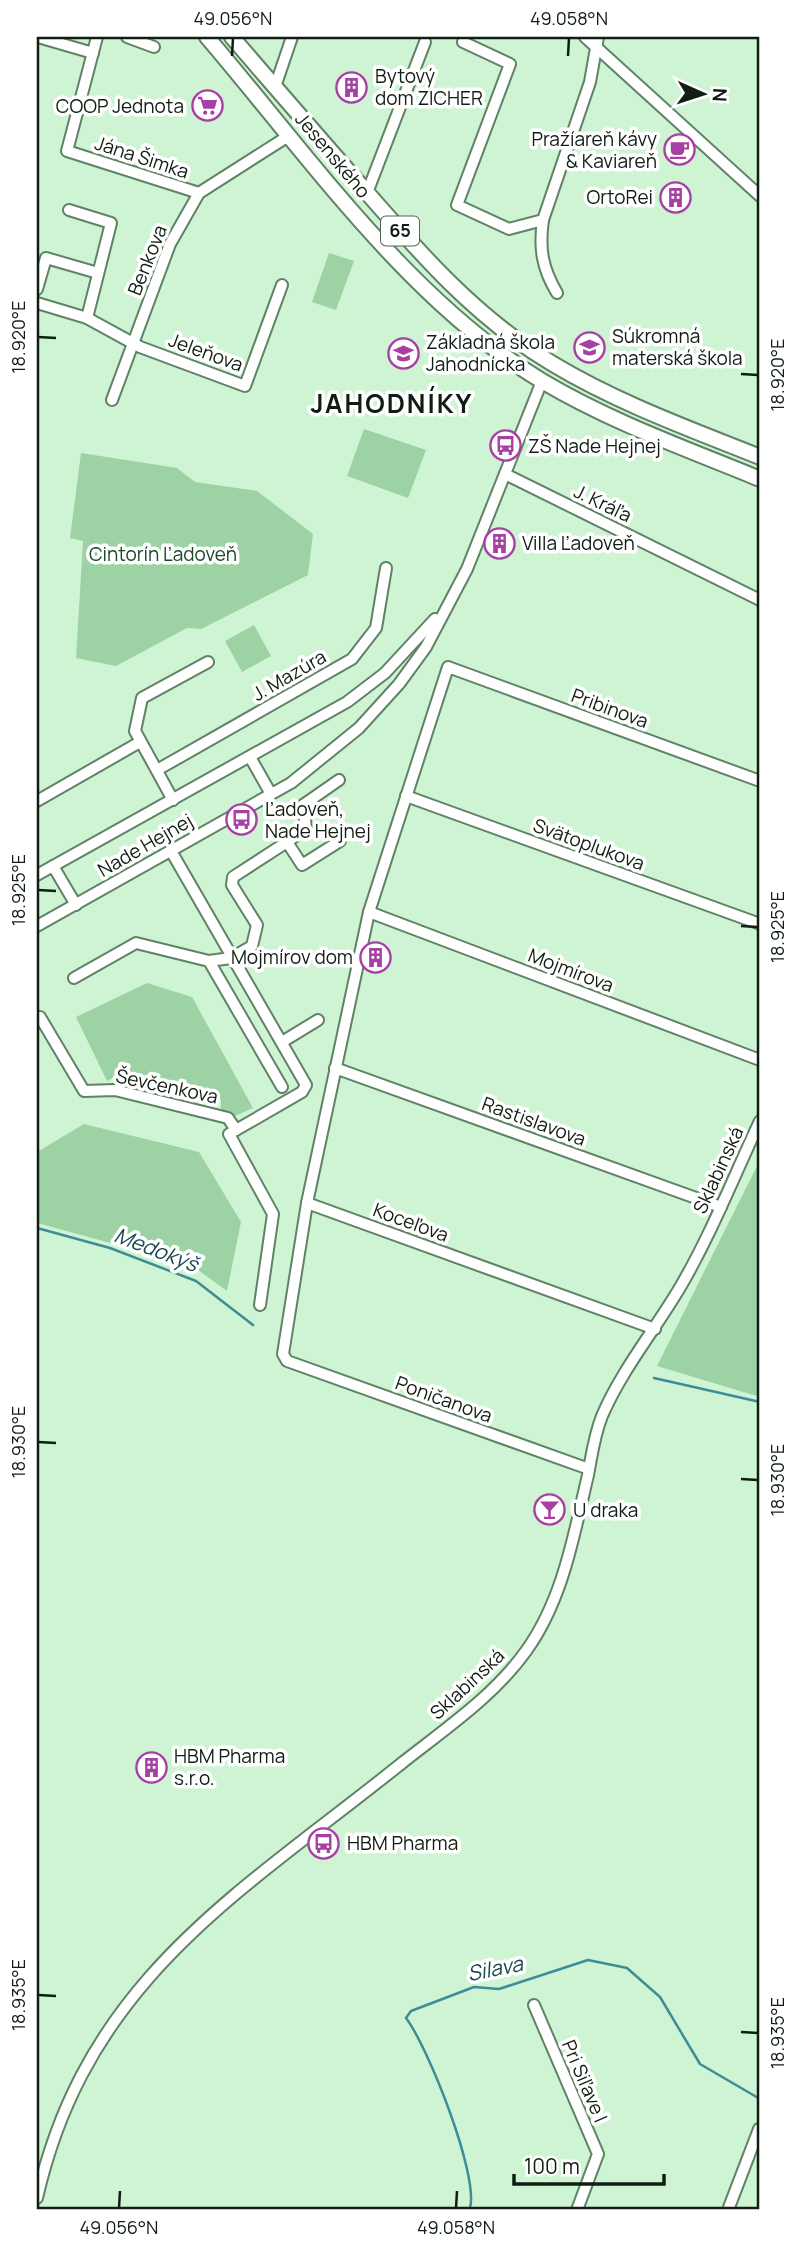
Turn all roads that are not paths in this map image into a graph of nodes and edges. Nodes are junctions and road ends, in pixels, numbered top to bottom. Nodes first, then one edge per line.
1 (38, 37) edge
2 (97, 37) edge
3 (127, 37) edge
4 (207, 37) edge
5 (232, 37) edge
6 (292, 37) edge
7 (585, 37) edge
8 (596, 41) edge
9 (425, 42) dead end
10 (463, 42) dead end
11 (154, 47) dead end
12 (93, 52) junction
13 (275, 87) junction
14 (290, 135) junction
15 (199, 194) junction
16 (368, 194) junction
17 (760, 196) edge
18 (69, 210) dead end
19 (542, 220) junction
20 (98, 273) junction
21 (282, 285) dead end
22 (37, 289) edge
23 (557, 293) dead end
24 (37, 303) edge
25 (87, 318) junction
26 (134, 343) junction
27 (541, 356) junction
28 (567, 372) junction
29 (542, 381) junction
30 (113, 400) dead end
31 (760, 457) edge
32 (505, 474) junction
33 (760, 479) edge
34 (386, 568) dead end
35 (760, 600) edge
36 (444, 610) junction
37 (208, 662) dead end
38 (141, 742) junction
39 (250, 757) junction
40 (157, 770) junction
41 (339, 780) dead end
42 (760, 781) edge
43 (271, 794) junction
44 (406, 796) junction
45 (173, 800) junction
46 (37, 802) edge
47 (340, 841) dead end
48 (287, 842) junction
49 (171, 851) junction
50 (53, 866) junction
51 (37, 875) edge
52 (76, 905) junction
53 (369, 912) junction
54 (760, 924) edge
55 (37, 926) edge
56 (231, 958) junction
57 (209, 961) junction
58 (74, 978) dead end
59 (37, 1018) edge
60 (318, 1020) dead end
61 (282, 1042) junction
62 (760, 1060) edge
63 (335, 1068) junction
64 (282, 1087) dead end
65 (760, 1121) edge
66 (233, 1132) junction
67 (307, 1202) junction
68 (721, 1207) junction
69 (260, 1305) dead end
70 (654, 1329) junction
71 (589, 1469) junction
72 (534, 2005) dead end
73 (759, 2129) edge
74 (38, 2185) edge
75 (37, 2199) edge
76 (577, 2210) edge
77 (728, 2210) edge

1 - 12 street
2 - 12 street, Jána Šimka
3 - 11 street
4 - 14 main road, Jesenského / 65
5 - 13 main road, Jesenského / 65
6 - 13 street
7 - 8 street
8 - 17 street
8 - 19 street
9 - 16 street
10 - 19 street
12 - 15 street, Jána Šimka
13 - 16 main road, Jesenského / 65
14 - 15 street, Jána Šimka
14 - 29 main road, Jesenského / 65
15 - 26 street, Benkova
16 - 27 main road, Jesenského / 65
18 - 20 street, Benkova
19 - 23 street
20 - 22 street
20 - 25 street, Benkova
21 - 26 street, Jeleňova
24 - 25 street
25 - 26 street
26 - 30 street, Benkova
27 - 28 main road, Jesenského / 65
27 - 29 main road
28 - 29 main road
28 - 31 main road, Jesenského / 65
29 - 32 street, Nade Hejnej
29 - 33 main road, Jesenského / 65
32 - 35 street, J. Kráľa
32 - 36 street, Nade Hejnej
34 - 40 street, J. Mazúra
36 - 39 street, Nade Hejnej
36 - 43 street, Nade Hejnej
37 - 38 street
38 - 40 street
38 - 46 street
39 - 43 street
39 - 45 street, Nade Hejnej
40 - 45 street
41 - 48 street
42 - 44 street, Pribinova
43 - 49 street, Nade Hejnej
44 - 53 street
44 - 54 street, Svätoplukova
45 - 50 street, Nade Hejnej
47 - 48 street
48 - 56 street
49 - 52 street, Nade Hejnej
49 - 56 street
50 - 51 street, Nade Hejnej
50 - 52 street
52 - 55 street, Nade Hejnej
53 - 62 street, Mojmírova
53 - 63 street
56 - 57 street
56 - 61 street
57 - 58 street
57 - 64 street
59 - 66 street, Ševčenkova
60 - 61 street
61 - 66 street
63 - 67 street
63 - 68 street, Rastislavova
65 - 68 street, Sklabinská
66 - 69 street, Ševčenkova
67 - 70 street, Koceľova
67 - 71 street, Poničanova
68 - 70 street, Sklabinská
70 - 71 street, Sklabinská
71 - 74 street, Sklabinská
72 - 76 street, Pri Siľave I
73 - 77 street
74 - 75 street, Sklabinská

